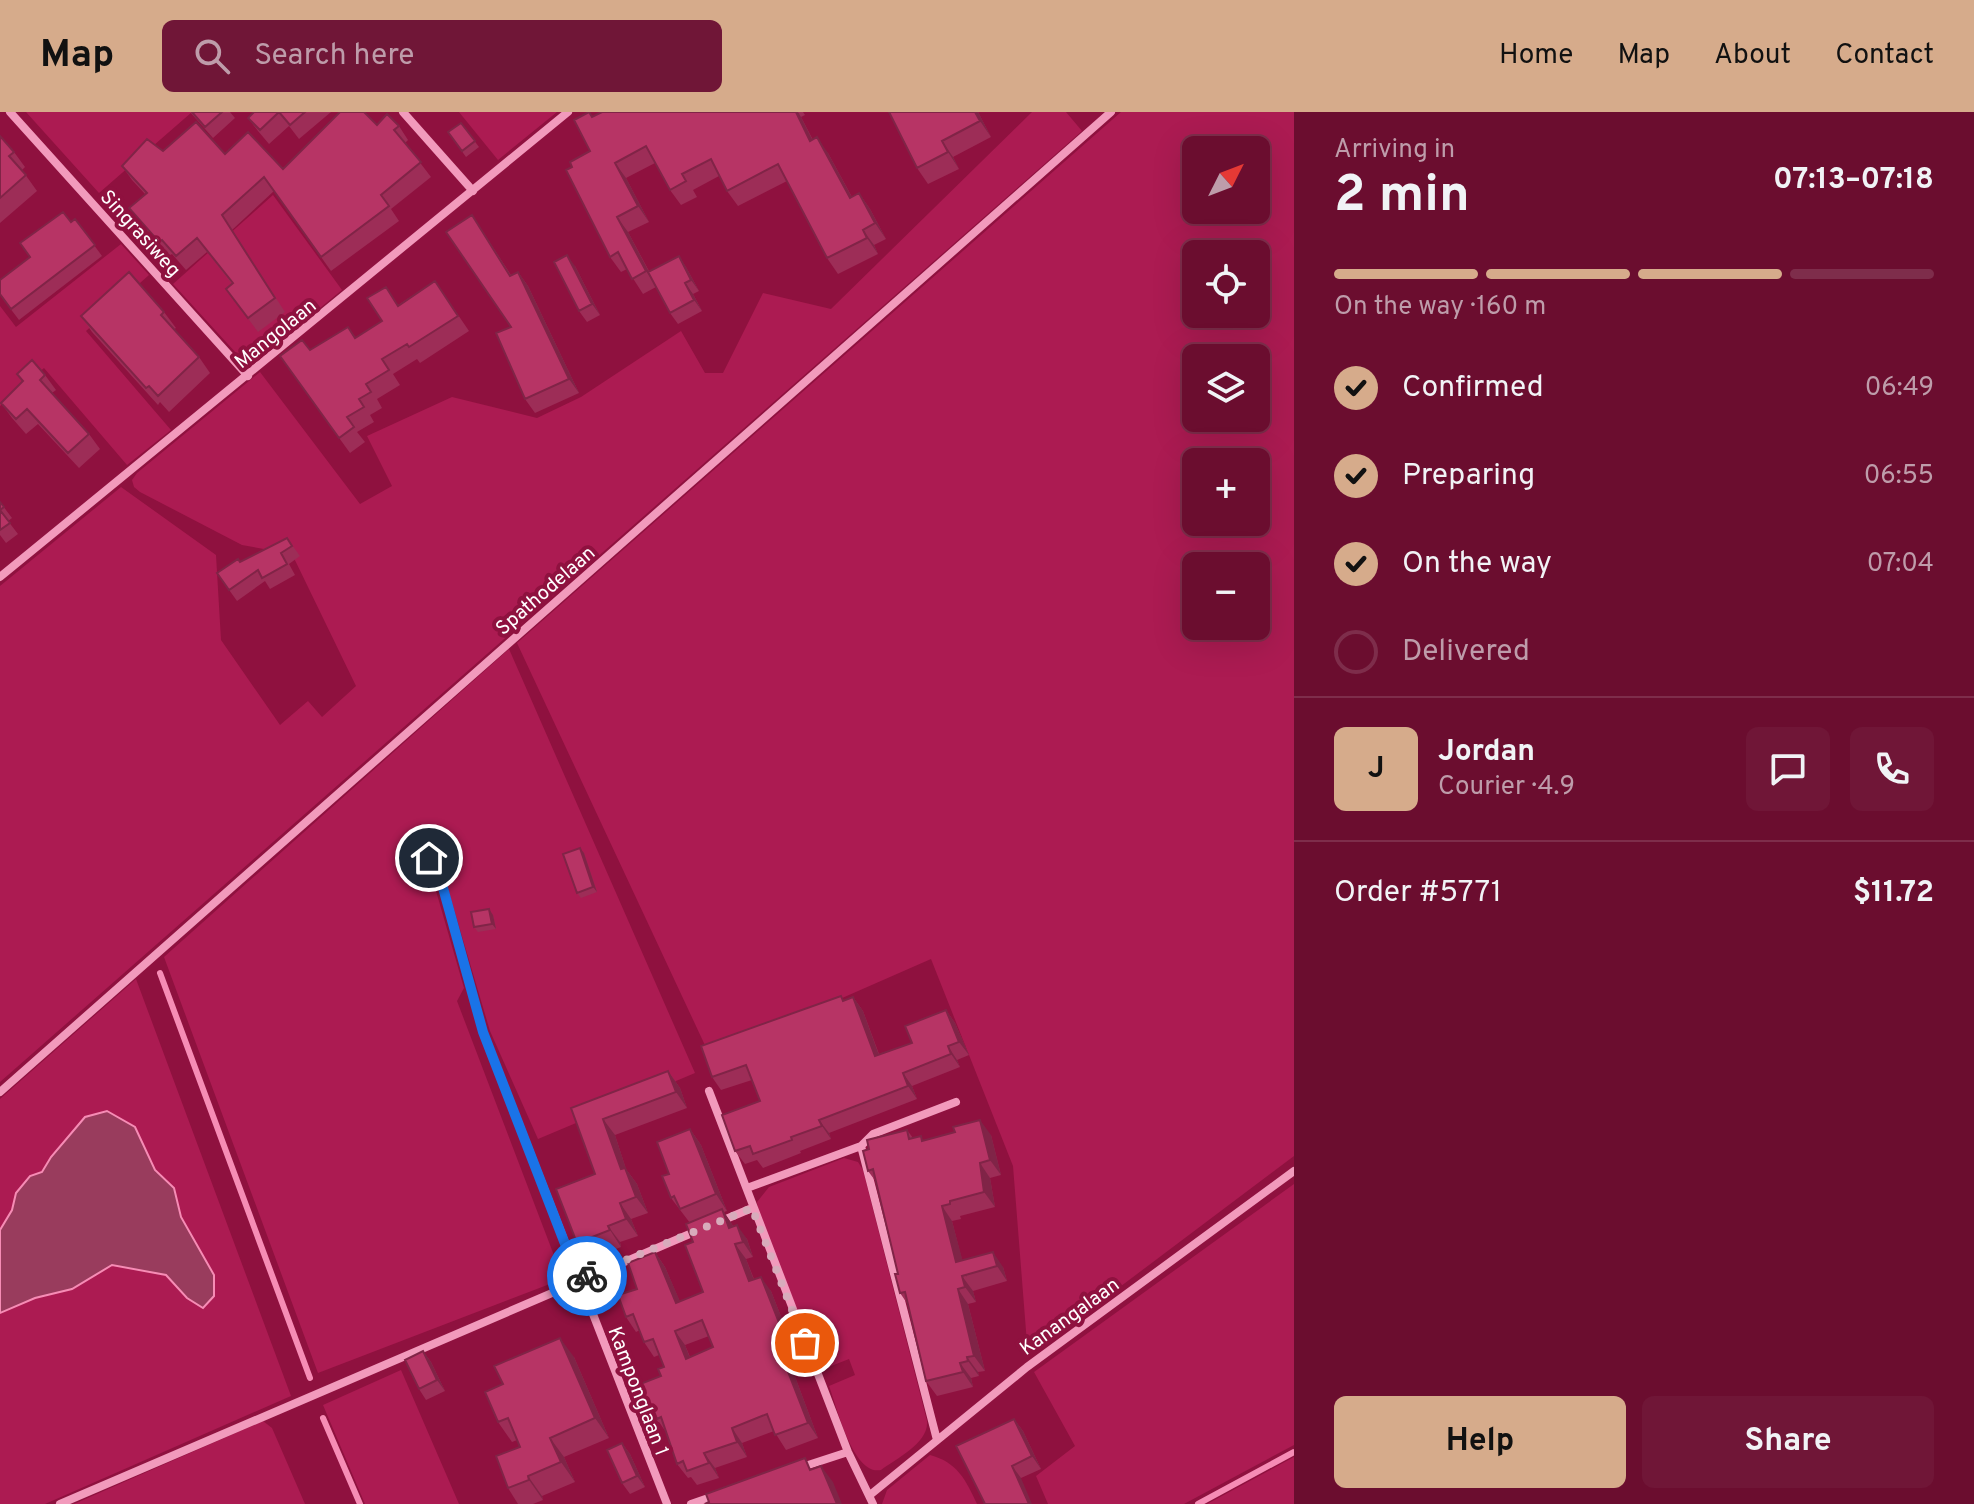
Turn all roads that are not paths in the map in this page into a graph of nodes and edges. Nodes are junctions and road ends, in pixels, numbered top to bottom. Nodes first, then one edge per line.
1 (10, 112) edge
2 (403, 112) edge
3 (568, 112) edge
4 (1111, 112) edge
5 (473, 191) junction
6 (248, 376) junction
7 (0, 577) edge
8 (419, 839) dead end
9 (709, 1091) dead end
10 (0, 1092) edge
11 (956, 1102) dead end
12 (861, 1146) junction
13 (1294, 1171) edge
14 (747, 1188) junction
15 (752, 1208) junction
16 (579, 1280) junction
17 (937, 1440) junction
18 (848, 1452) junction
19 (791, 1471) edge
20 (734, 1490) edge
21 (872, 1500) edge
22 (60, 1504) edge
23 (667, 1504) edge
24 (691, 1504) edge

1 - 6 street, Singrasiweg
2 - 5 street
3 - 5 street, Mangolaan
4 - 10 street, Spathodelaan
5 - 6 street, Mangolaan
6 - 7 street, Mangolaan
8 - 16 street, Kamponglaan 1
9 - 14 street
11 - 12 street
12 - 14 street
12 - 17 street
13 - 17 street, Kanangalaan
14 - 15 street
15 - 16 street
15 - 18 street
16 - 22 street
16 - 23 street, Kamponglaan 1
17 - 21 street, Kanangalaan
18 - 19 street
18 - 21 street
20 - 24 street

